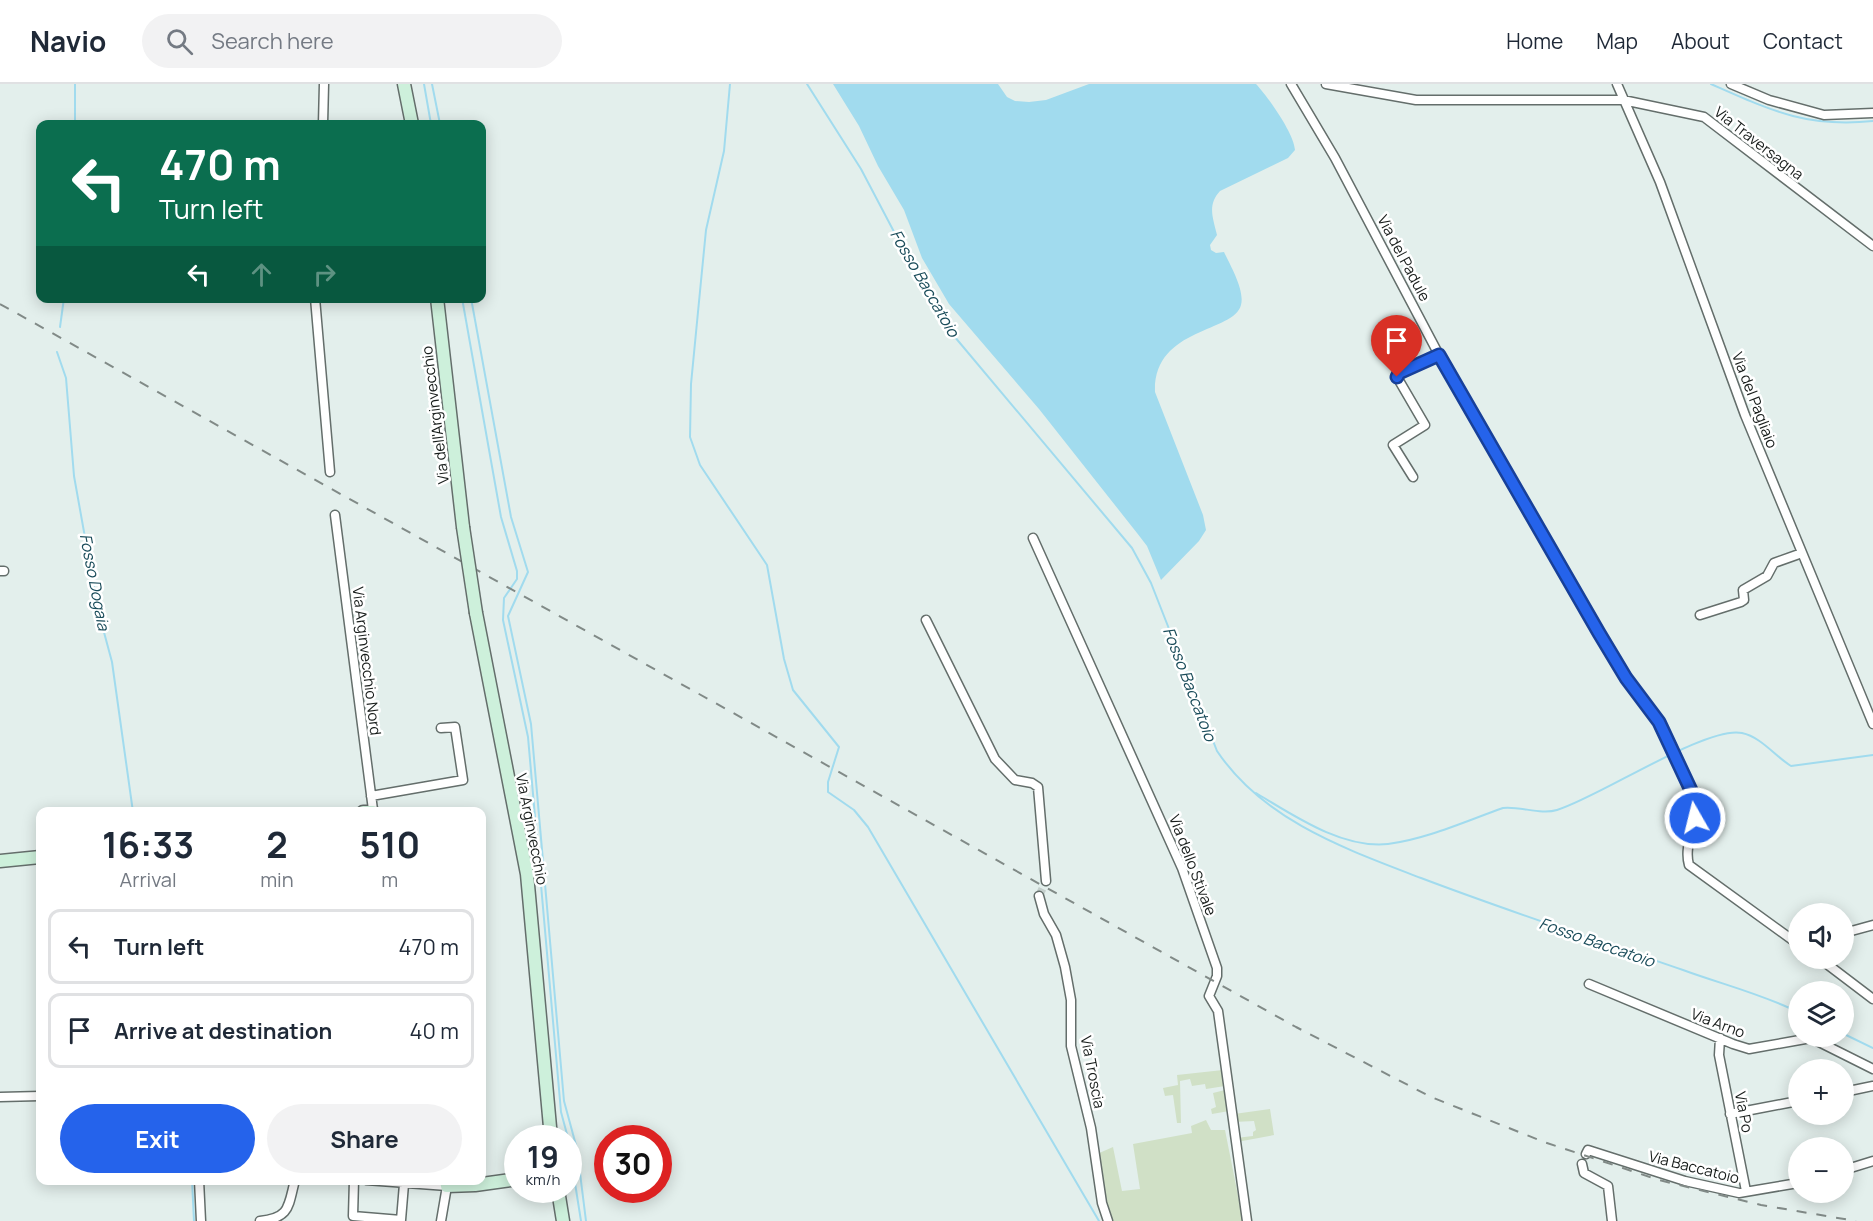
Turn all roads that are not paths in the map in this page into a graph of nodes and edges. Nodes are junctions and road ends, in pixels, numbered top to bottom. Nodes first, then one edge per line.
1 (324, 84) edge
2 (404, 84) edge
3 (1326, 84) edge
4 (1617, 84) edge
5 (1731, 84) edge
6 (1295, 85) edge
7 (1623, 100) junction
8 (1873, 112) edge
9 (323, 120) edge
10 (411, 120) edge
11 (1873, 246) edge
12 (315, 303) edge
13 (437, 303) edge
14 (1439, 355) junction
15 (330, 472) dead end
16 (1413, 477) dead end
17 (335, 515) dead end
18 (463, 527) joint
19 (1033, 538) dead end
20 (1802, 553) junction
21 (1700, 615) dead end
22 (926, 620) dead end
23 (1873, 724) edge
24 (441, 728) dead end
25 (370, 796) junction
26 (370, 807) edge
27 (36, 857) edge
28 (0, 861) edge
29 (1046, 881) tunnel mouth
30 (1039, 896) dead end
31 (1873, 925) edge
32 (1854, 930) edge
33 (1788, 937) edge
34 (1833, 969) edge
35 (1589, 984) dead end
36 (1873, 999) edge
37 (1720, 1038) junction
38 (1873, 1069) edge
39 (1873, 1086) edge
40 (1854, 1090) edge
41 (36, 1096) edge
42 (0, 1097) edge
43 (1788, 1103) edge
44 (1730, 1114) junction
45 (550, 1125) edge
46 (1587, 1152) dead end
47 (1873, 1161) edge
48 (1582, 1164) dead end
49 (1854, 1167) edge
50 (504, 1181) edge
51 (486, 1183) edge
52 (200, 1185) edge
53 (294, 1185) edge
54 (354, 1185) edge
55 (404, 1185) edge
56 (446, 1185) edge
57 (1788, 1185) edge
58 (1746, 1191) junction
59 (560, 1203) edge
60 (201, 1221) edge
61 (260, 1221) edge
62 (441, 1221) edge
63 (563, 1221) edge
64 (1108, 1221) edge
65 (1247, 1221) edge
66 (1612, 1221) edge

1 - 9 street
2 - 10 main road
3 - 7 street, Via Traversagna
4 - 7 street, Via del Pagliaio
5 - 8 street
6 - 14 street, Via del Padule
7 - 11 street, Via Traversagna
7 - 20 street, Via del Pagliaio
12 - 15 street
13 - 18 main road, Via dell'Arginvecchio
14 - 16 street
14 - 33 street, Via del Padule
17 - 25 street, Via Arginvecchio Nord
18 - 45 main road, Via Arginvecchio, bridge
19 - 65 street, Via dello Stivale
20 - 21 street
20 - 23 street, Via del Pagliaio
22 - 29 street
24 - 25 street
25 - 26 street, Via Arginvecchio Nord
27 - 28 main road
30 - 64 street, Via Troscia
31 - 32 street
34 - 36 street
35 - 37 street, Via Arno
37 - 38 street, Via Arno
37 - 44 street, Via Po
39 - 40 street
41 - 42 street
43 - 44 street
44 - 58 street, Via Po
46 - 58 street, Via Baccatoio
47 - 49 street
48 - 66 street
50 - 51 main road
52 - 60 street
53 - 61 street
54 - 55 street
56 - 62 street
57 - 58 street, Via Baccatoio
59 - 63 main road

